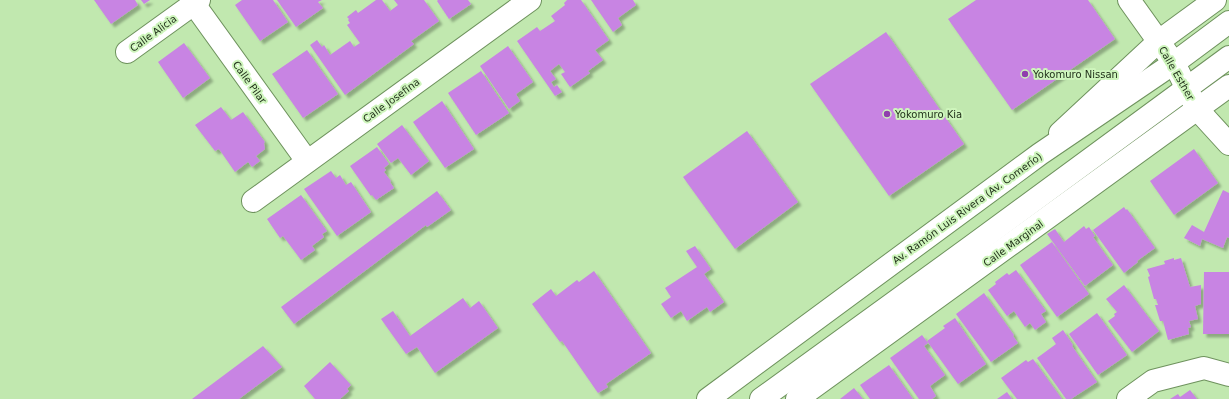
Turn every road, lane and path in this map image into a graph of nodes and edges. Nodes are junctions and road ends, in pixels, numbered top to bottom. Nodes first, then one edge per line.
1 (530, 0) edge
2 (1129, 0) edge
3 (1215, 0) edge
4 (196, 2) edge
5 (1229, 22) edge
6 (1159, 41) junction
7 (127, 52) dead end
8 (1229, 56) edge
9 (1174, 63) junction
10 (1229, 86) edge
11 (1187, 87) junction
12 (1197, 109) junction
13 (1229, 144) edge
14 (307, 161) junction
15 (1024, 166) junction
16 (253, 201) dead end
17 (1229, 375) edge
18 (708, 399) edge
19 (761, 399) edge
20 (797, 399) edge
21 (1128, 399) edge

1 - 14 street, Calle Josefina
2 - 6 street, Calle Esther
3 - 6 street
4 - 7 street, Calle Alicia
4 - 14 street, Calle Pilar
5 - 9 street, Av. Ramón Luis Rivera (Av. Comerío)
6 - 9 street, Calle Esther
6 - 15 street
8 - 11 street
9 - 11 street, Calle Esther
9 - 15 street, Av. Ramón Luis Rivera (Av. Comerío)
10 - 12 street, Calle Marginal
11 - 12 street, Calle Esther
11 - 19 street
12 - 13 street, Calle Esther
12 - 20 street, Calle Marginal
14 - 16 street, Calle Josefina
15 - 18 street, Av. Ramón Luis Rivera (Av. Comerío)
17 - 21 street

